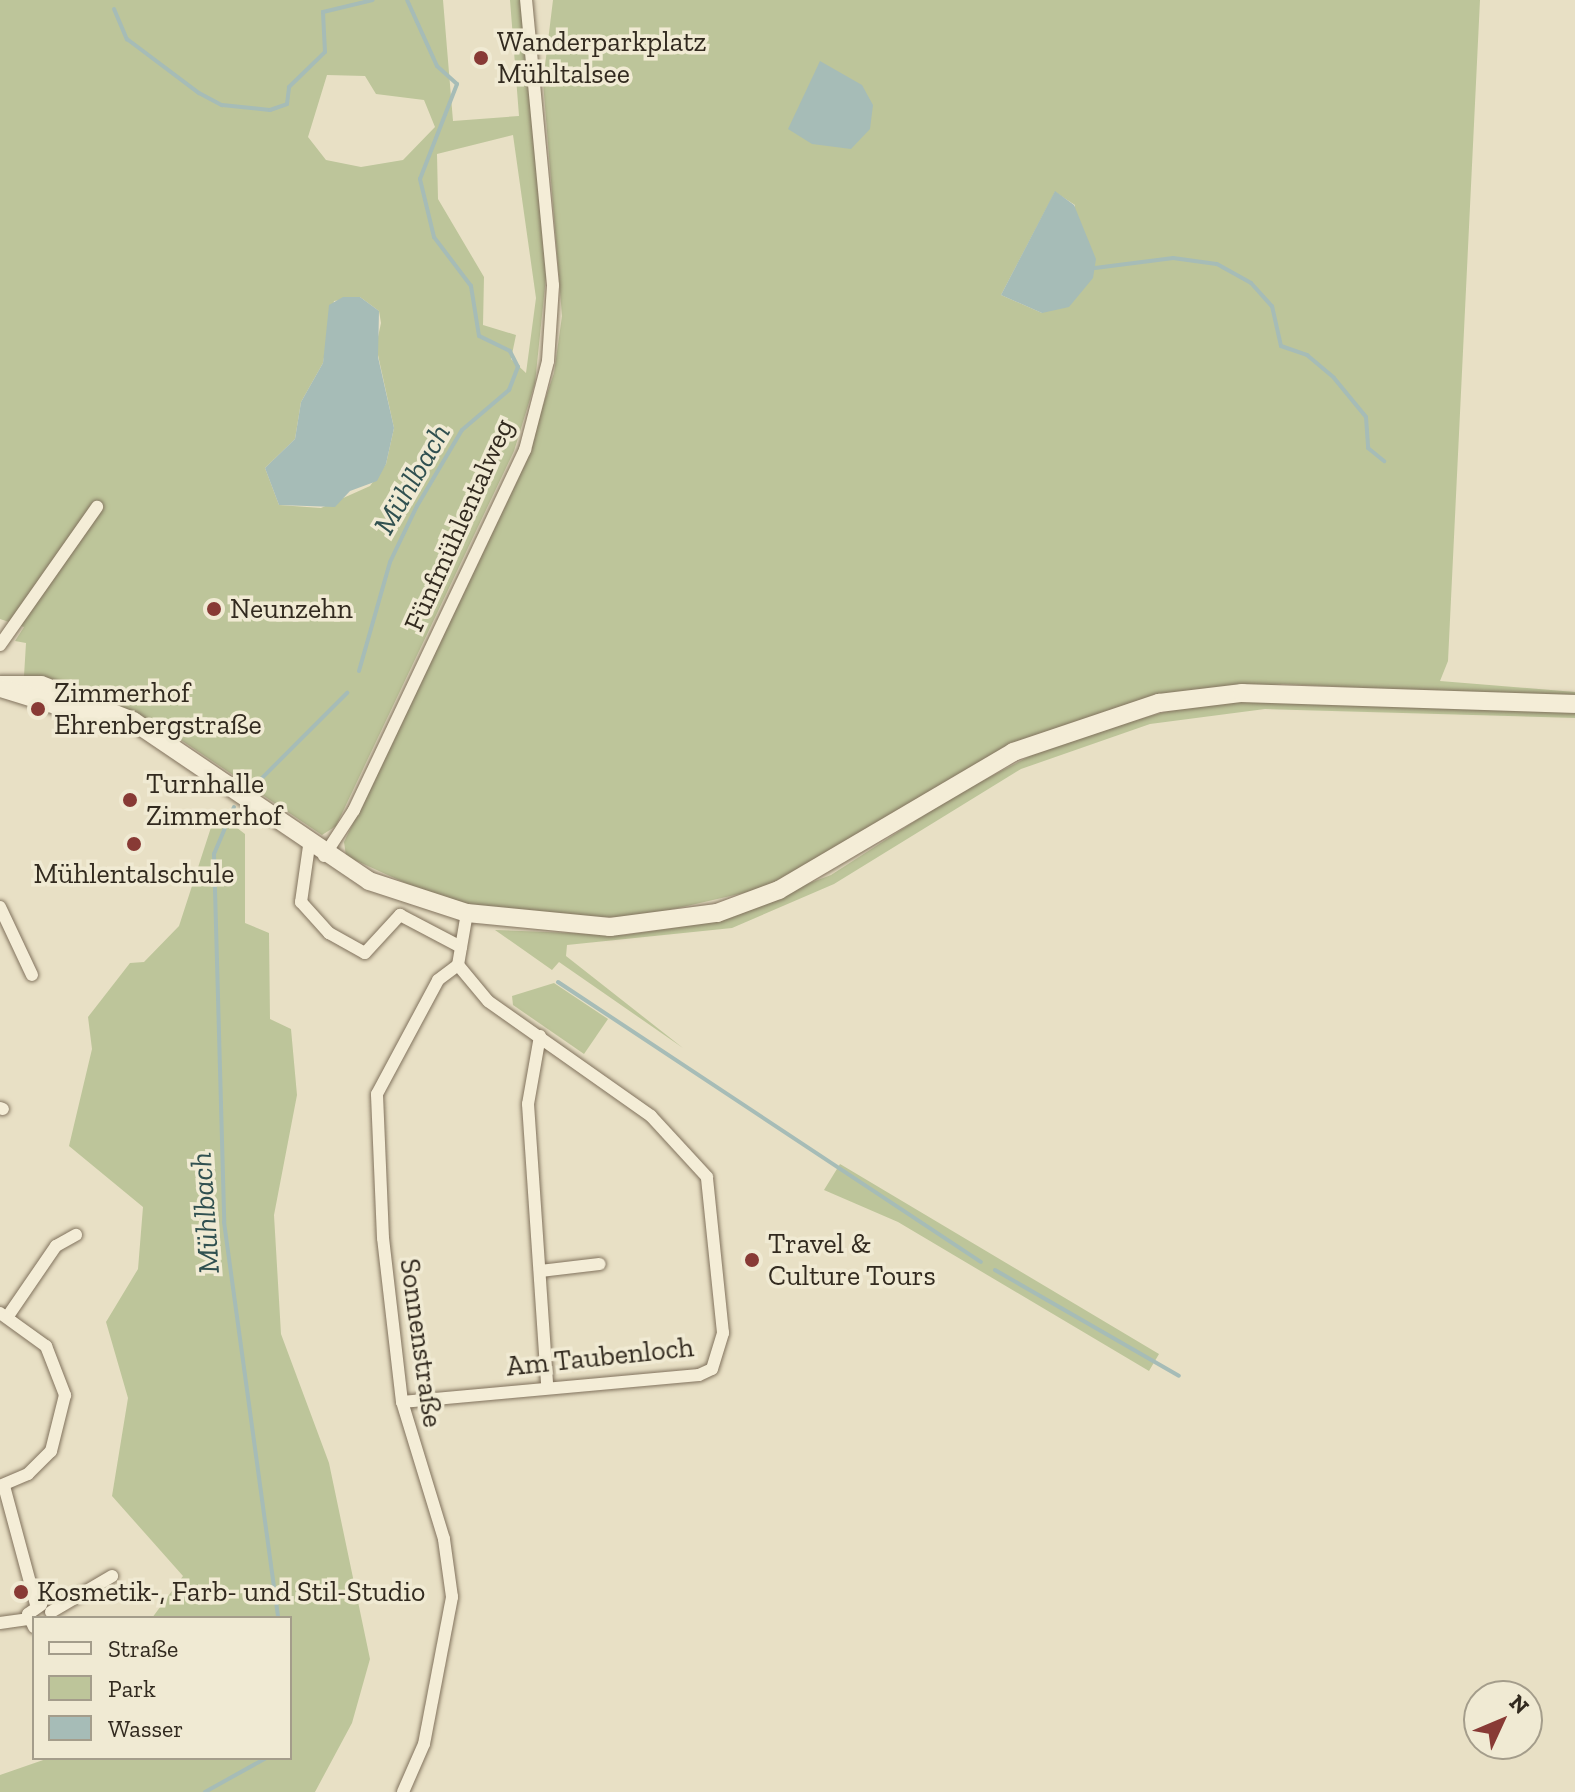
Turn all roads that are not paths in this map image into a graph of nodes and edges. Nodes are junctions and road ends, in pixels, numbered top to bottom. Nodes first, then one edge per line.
1 (526, 0) edge
2 (97, 507) dead end
3 (0, 645) edge
4 (0, 686) edge
5 (1575, 704) edge
6 (316, 851) junction
7 (0, 907) edge
8 (467, 913) junction
9 (461, 947) junction
10 (458, 965) junction
11 (32, 975) dead end
12 (540, 1036) junction
13 (76, 1235) dead end
14 (600, 1264) dead end
15 (540, 1271) junction
16 (4, 1315) edge
17 (547, 1386) junction
18 (402, 1402) junction
19 (2, 1486) edge
20 (112, 1576) dead end
21 (36, 1605) junction
22 (51, 1615) edge
23 (33, 1616) edge
24 (0, 1623) edge
25 (31, 1623) edge
26 (403, 1792) edge

1 - 6 street, Fünfmühlentalweg
2 - 3 street
4 - 6 street
5 - 8 street
6 - 8 street
6 - 9 street
7 - 11 street
8 - 9 street
9 - 10 street
10 - 12 street, Am Taubenloch
10 - 18 street, Sonnenstraße
12 - 15 street
12 - 17 street, Am Taubenloch
13 - 16 street
14 - 15 street
15 - 17 street
16 - 19 street
17 - 18 street, Am Taubenloch
18 - 26 street, Sonnenstraße
19 - 21 street
20 - 22 street
21 - 22 street
21 - 23 street
24 - 25 street

